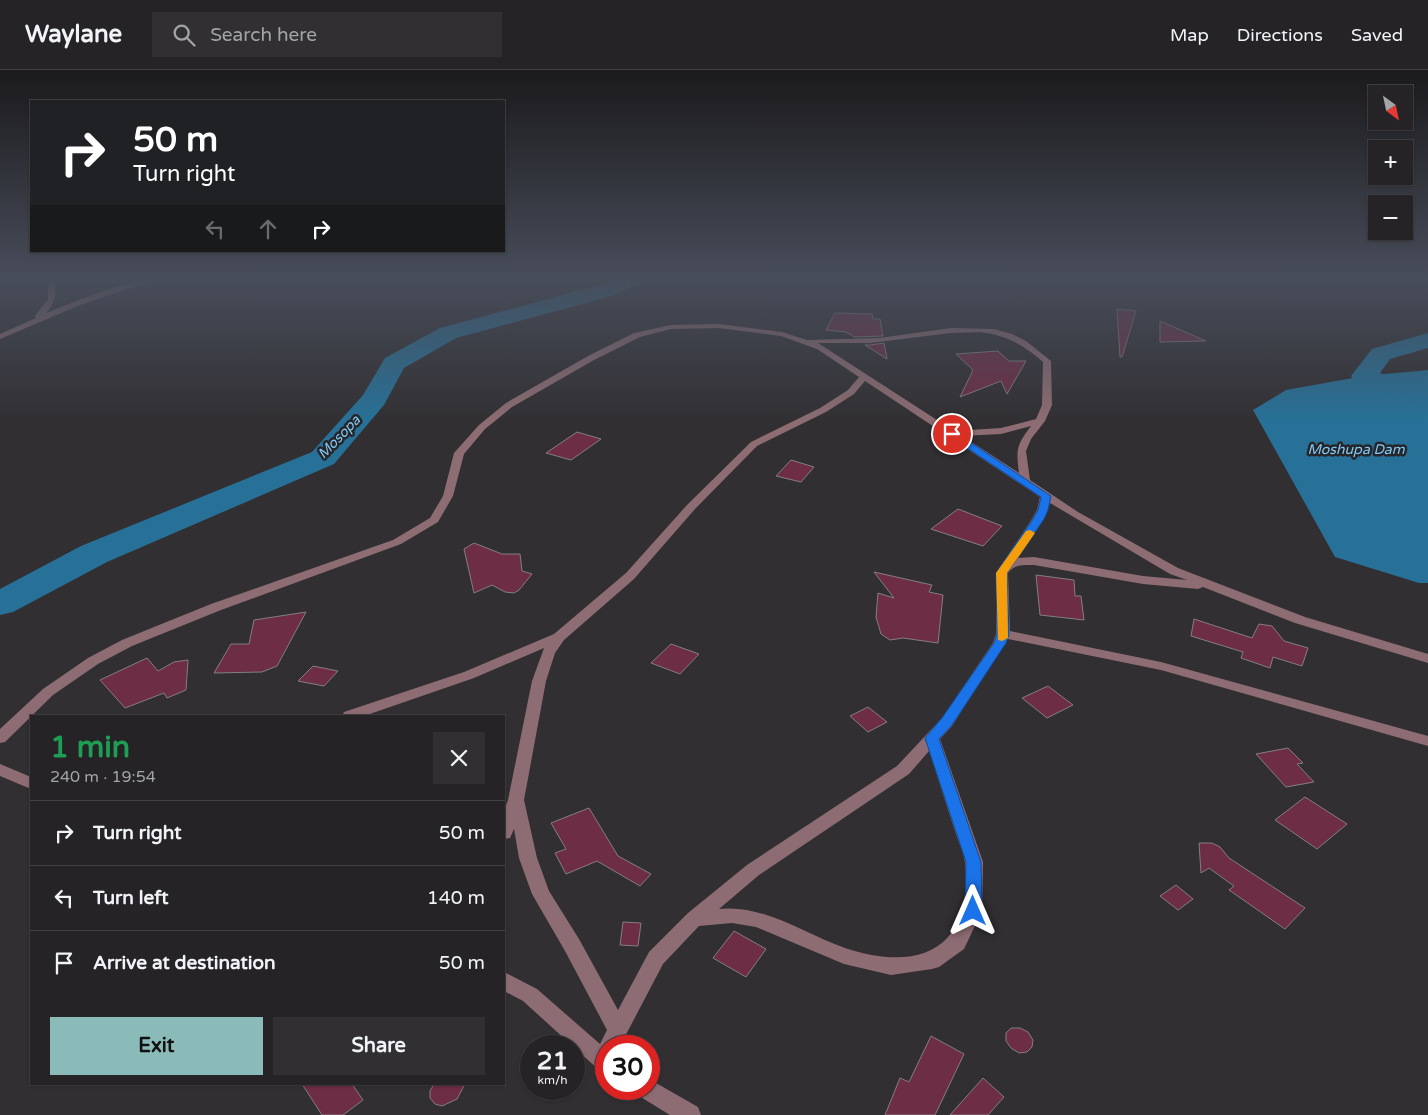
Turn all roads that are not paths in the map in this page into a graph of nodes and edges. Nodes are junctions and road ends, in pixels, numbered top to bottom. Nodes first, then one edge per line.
1 (20, 327) edge
2 (682, 327) edge
3 (727, 327) edge
4 (0, 337) edge
5 (805, 341) junction
6 (864, 377) junction
7 (1040, 421) junction
8 (952, 434) junction
9 (1025, 482) junction
10 (1046, 496) junction
11 (1008, 565) junction
12 (1211, 586) junction
13 (1003, 634) junction
14 (559, 637) junction
15 (1428, 659) edge
16 (352, 715) edge
17 (0, 738) edge
18 (932, 738) junction
19 (1428, 741) edge
20 (0, 770) edge
21 (30, 783) edge
22 (516, 800) junction
23 (505, 830) edge
24 (694, 919) junction
25 (505, 982) edge
26 (618, 1030) junction
27 (616, 1035) edge
28 (595, 1046) edge
29 (660, 1096) edge
30 (690, 1115) edge

1 - 4 street
2 - 17 street
3 - 5 street
5 - 6 street
5 - 7 street
6 - 8 street
6 - 14 street
7 - 8 street
7 - 9 street
8 - 9 street
9 - 10 street
10 - 11 street
10 - 12 street
11 - 12 street
11 - 13 street
12 - 15 street
13 - 18 street
13 - 19 street
14 - 16 street
14 - 22 street
18 - 24 street
18 - 24 street
20 - 21 street
22 - 23 street
22 - 26 street
24 - 26 street
25 - 28 street
26 - 27 street
29 - 30 street

